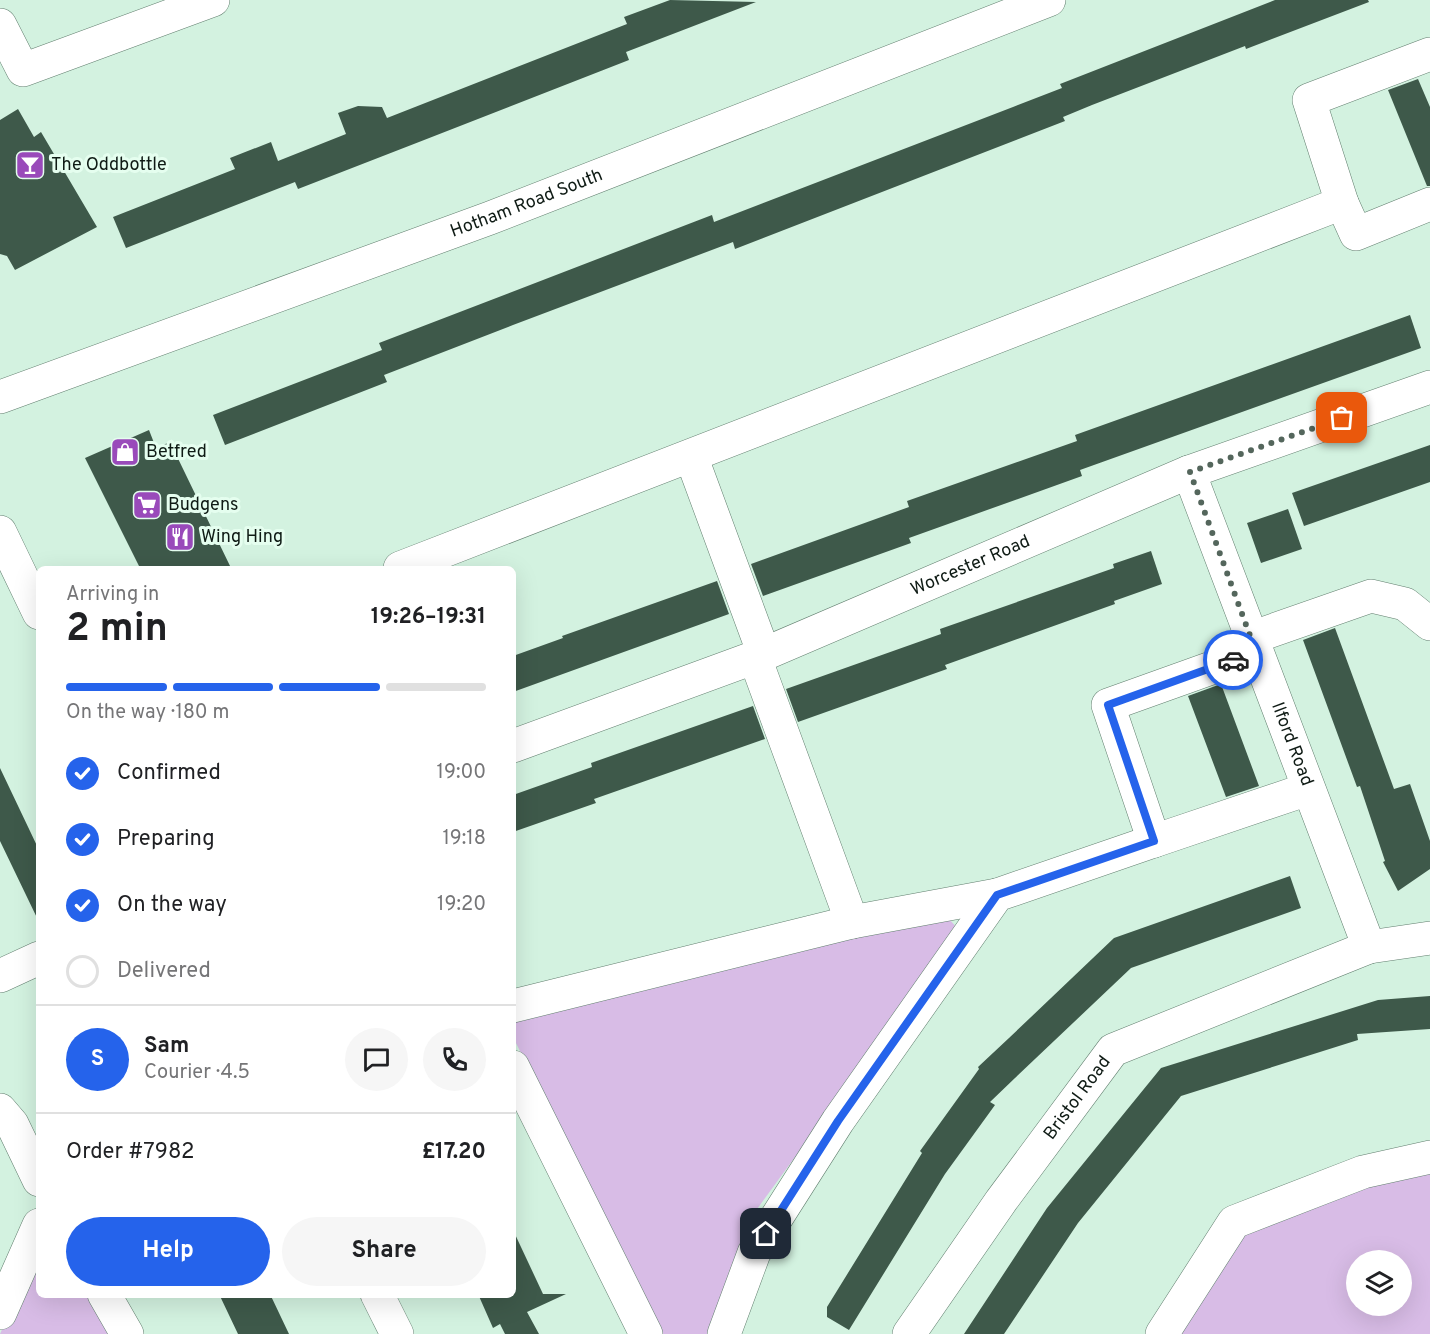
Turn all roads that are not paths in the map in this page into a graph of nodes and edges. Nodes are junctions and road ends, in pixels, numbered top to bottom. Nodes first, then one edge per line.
1 (213, 0) edge
2 (1049, 0) edge
3 (0, 25) edge
4 (1430, 54) edge
5 (1342, 203) junction
6 (1430, 204) edge
7 (1430, 387) edge
8 (0, 397) edge
9 (691, 456) junction
10 (1190, 472) junction
11 (0, 532) edge
12 (405, 566) edge
13 (36, 607) edge
14 (1430, 624) edge
15 (1254, 645) junction
16 (759, 656) junction
17 (516, 745) edge
18 (1308, 789) junction
19 (1154, 841) junction
20 (997, 895) junction
21 (852, 922) junction
22 (1430, 938) edge
23 (1370, 947) junction
24 (36, 959) edge
25 (0, 976) edge
26 (516, 1005) edge
27 (516, 1072) edge
28 (0, 1110) edge
29 (1430, 1157) edge
30 (36, 1174) edge
31 (36, 1232) edge
32 (106, 1298) edge
33 (379, 1298) edge
34 (0, 1313) edge
35 (127, 1334) edge
36 (397, 1334) edge
37 (646, 1334) edge
38 (724, 1334) edge
39 (909, 1334) edge
40 (1162, 1334) edge

1 - 3 street
2 - 8 street, Hotham Road South
4 - 5 street
5 - 6 street
5 - 9 street
7 - 10 street, Worcester Road
9 - 12 street
9 - 16 street
10 - 15 street, Ilford Road
10 - 16 street, Worcester Road
11 - 13 street
14 - 15 street
15 - 18 street, Ilford Road
15 - 19 street
16 - 17 street, Worcester Road
16 - 21 street
18 - 19 street
18 - 23 street, Ilford Road
19 - 20 street
20 - 21 street
20 - 38 street
21 - 26 street
22 - 23 street, Bristol Road
23 - 39 street, Bristol Road
24 - 25 street
27 - 37 street
28 - 30 street
29 - 40 street
31 - 34 street
32 - 35 street
33 - 36 street

